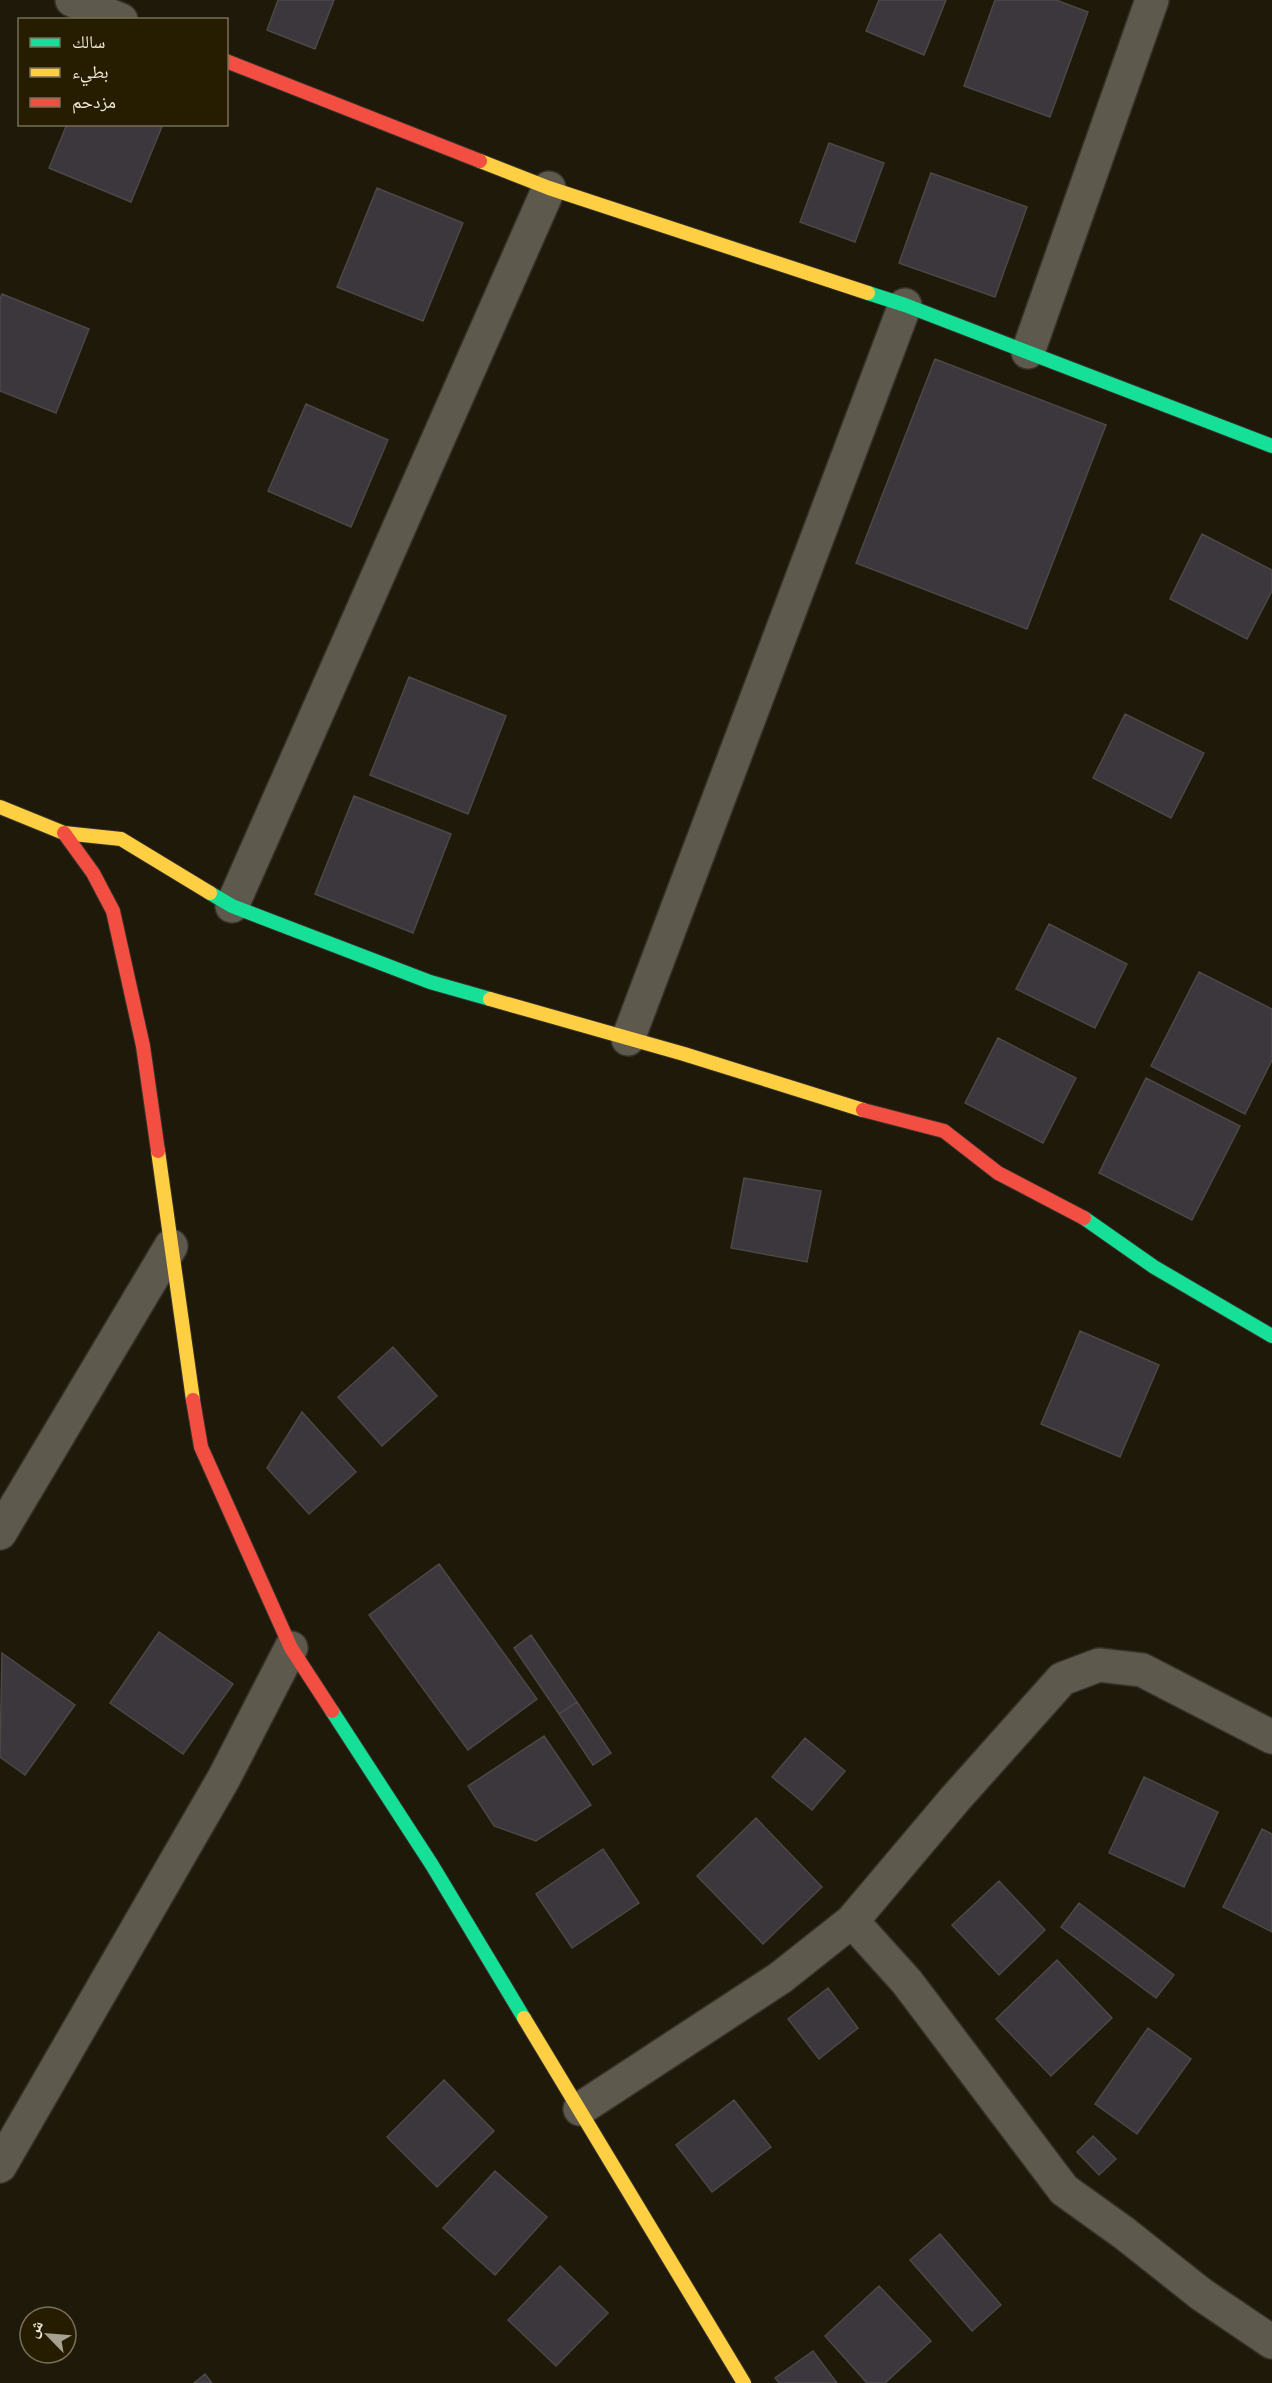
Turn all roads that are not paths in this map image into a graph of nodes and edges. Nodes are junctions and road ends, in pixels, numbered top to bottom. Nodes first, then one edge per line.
1 (72, 0) edge
2 (1152, 0) edge
3 (116, 18) edge
4 (228, 62) edge
5 (549, 188) junction
6 (905, 305) junction
7 (1028, 352) junction
8 (1272, 446) edge
9 (0, 807) edge
10 (64, 833) junction
11 (232, 906) junction
12 (628, 1039) junction
13 (171, 1246) junction
14 (1272, 1336) edge
15 (0, 1533) edge
16 (291, 1648) junction
17 (1272, 1737) edge
18 (852, 1921) junction
19 (580, 2109) junction
20 (0, 2166) edge
21 (1272, 2342) edge
22 (744, 2383) edge

1 - 3 street
2 - 7 street
4 - 5 street
5 - 6 street
5 - 11 street
6 - 7 street
6 - 12 street
7 - 8 street
9 - 10 street
10 - 11 street
10 - 13 street
11 - 12 street
12 - 14 street
13 - 15 street
13 - 16 street
16 - 19 street
16 - 20 street
17 - 18 street
18 - 19 street
18 - 21 street
19 - 22 street

